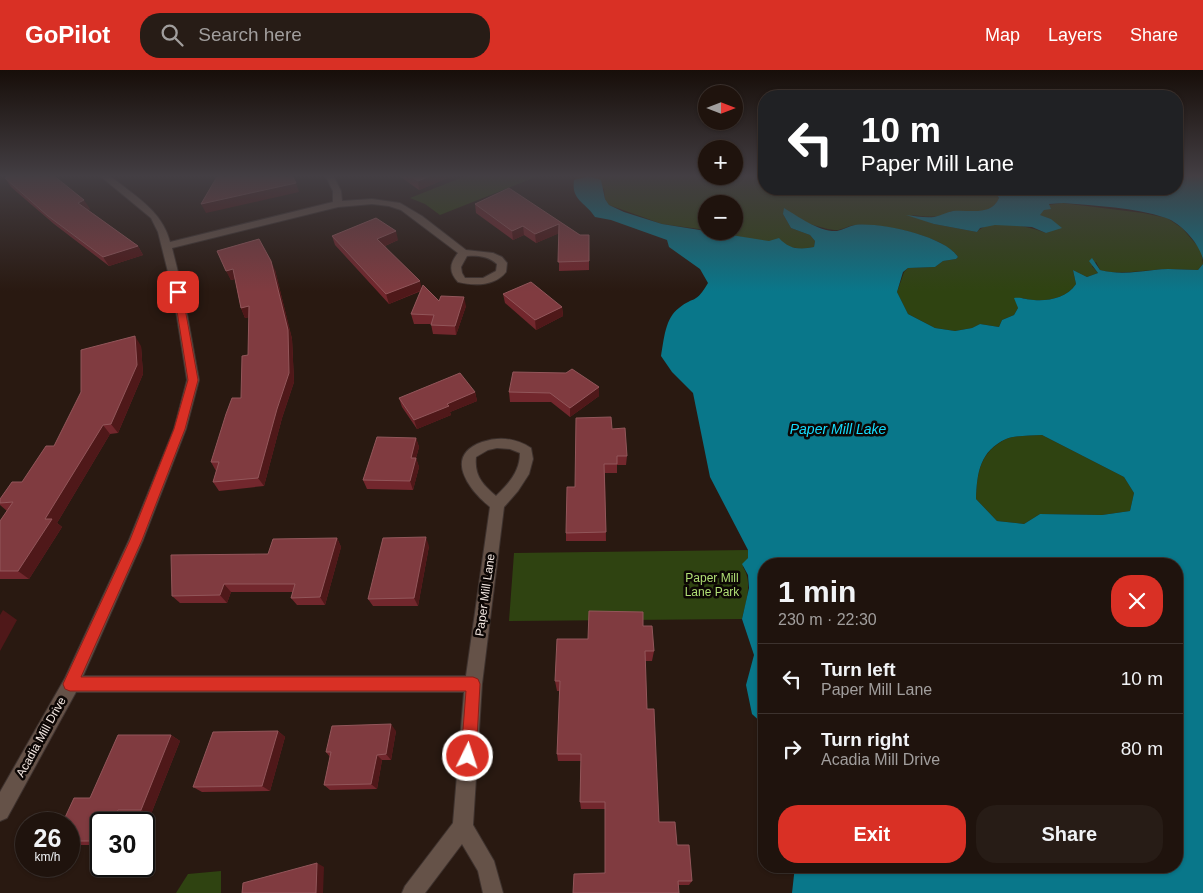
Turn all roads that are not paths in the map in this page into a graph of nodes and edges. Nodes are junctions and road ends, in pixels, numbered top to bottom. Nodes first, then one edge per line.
1 (151, 213) edge
2 (299, 213) edge
3 (411, 213) edge
4 (166, 246) junction
5 (464, 253) dead end
6 (497, 505) junction
7 (70, 684) junction
8 (473, 684) junction
9 (0, 810) edge
10 (463, 827) junction
11 (412, 893) edge
12 (493, 893) edge

1 - 4 street, Acadia Mill Drive
2 - 4 street
3 - 5 street
4 - 7 street, Acadia Mill Drive
6 - 6 street
6 - 8 street, Paper Mill Lane
7 - 8 street
7 - 9 street, Acadia Mill Drive
8 - 10 street, Paper Mill Lane
10 - 11 street
10 - 12 street

